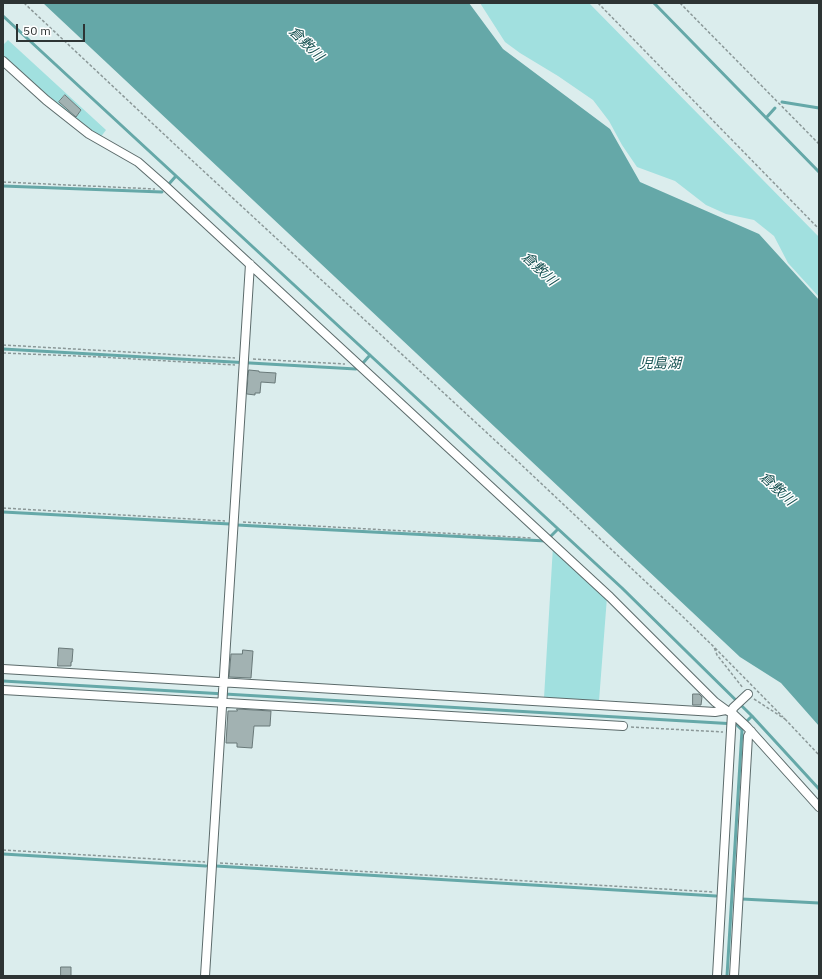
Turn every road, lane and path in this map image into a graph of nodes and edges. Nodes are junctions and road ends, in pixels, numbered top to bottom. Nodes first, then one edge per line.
1 (24, 3) edge
2 (598, 3) edge
3 (680, 3) edge
4 (3, 61) edge
5 (819, 144) edge
6 (3, 182) edge
7 (163, 184) junction
8 (819, 229) edge
9 (250, 264) junction
10 (3, 345) edge
11 (3, 353) edge
12 (244, 362) junction
13 (358, 363) junction
14 (3, 508) edge
15 (234, 521) junction
16 (544, 535) junction
17 (714, 647) junction
18 (3, 669) edge
19 (3, 690) edge
20 (223, 693) junction
21 (746, 696) junction
22 (731, 718) junction
23 (785, 719) junction
24 (623, 726) joint
25 (746, 727) junction
26 (819, 755) edge
27 (819, 807) edge
28 (3, 850) edge
29 (213, 862) junction
30 (722, 893) junction
31 (205, 976) edge
32 (717, 976) edge
33 (734, 976) edge

1 - 17 path
2 - 8 path
3 - 5 path
4 - 7 street
6 - 7 path
7 - 9 street
9 - 12 street
9 - 13 street
10 - 12 path
11 - 12 path
12 - 13 path
12 - 15 street
13 - 16 street
14 - 15 path
15 - 16 path
15 - 20 street
16 - 22 street
17 - 21 path
17 - 23 path
18 - 20 street
19 - 20 street
20 - 22 street
20 - 24 street
20 - 29 street
21 - 22 street
21 - 23 path
22 - 24 path
22 - 25 street
22 - 30 street
23 - 26 path
25 - 27 street
25 - 33 street
28 - 29 path
29 - 30 path
29 - 31 street
30 - 32 street

